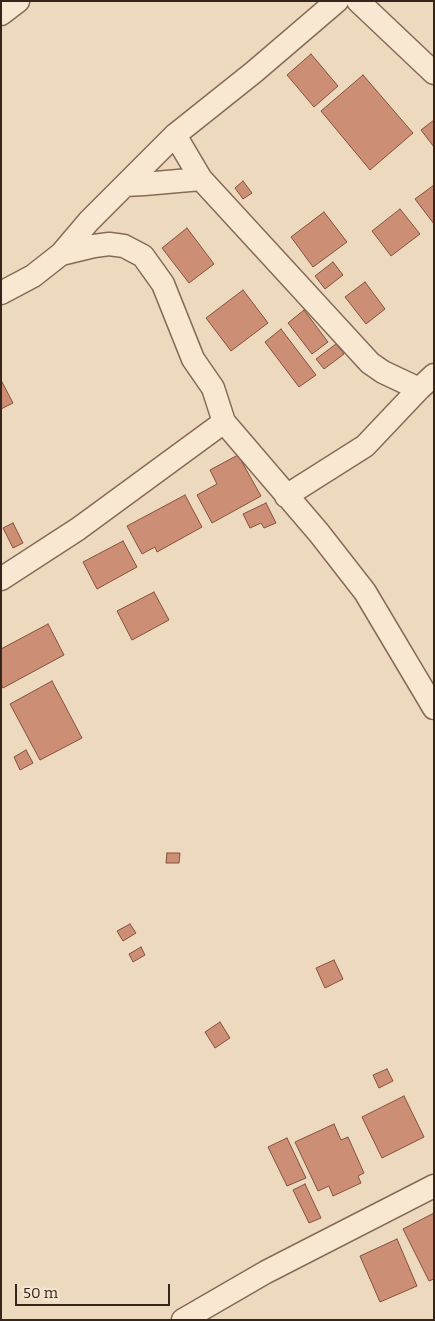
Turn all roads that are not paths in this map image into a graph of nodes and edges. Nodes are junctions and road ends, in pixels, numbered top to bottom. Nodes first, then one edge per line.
1 (18, 1) edge
2 (337, 1) edge
3 (358, 1) edge
4 (1, 14) edge
5 (434, 73) edge
6 (175, 135) junction
7 (202, 179) junction
8 (126, 185) junction
9 (61, 254) junction
10 (1, 293) edge
11 (426, 382) edge
12 (224, 422) junction
13 (286, 496) junction
14 (1, 579) edge
15 (434, 708) edge
16 (434, 1186) edge
17 (182, 1320) edge

1 - 4 street
2 - 6 street
3 - 5 street
6 - 7 street
6 - 8 street
7 - 8 street
7 - 11 street
8 - 9 street
9 - 10 street
9 - 12 street
11 - 13 street
12 - 13 street
12 - 14 street
13 - 15 street
16 - 17 street

